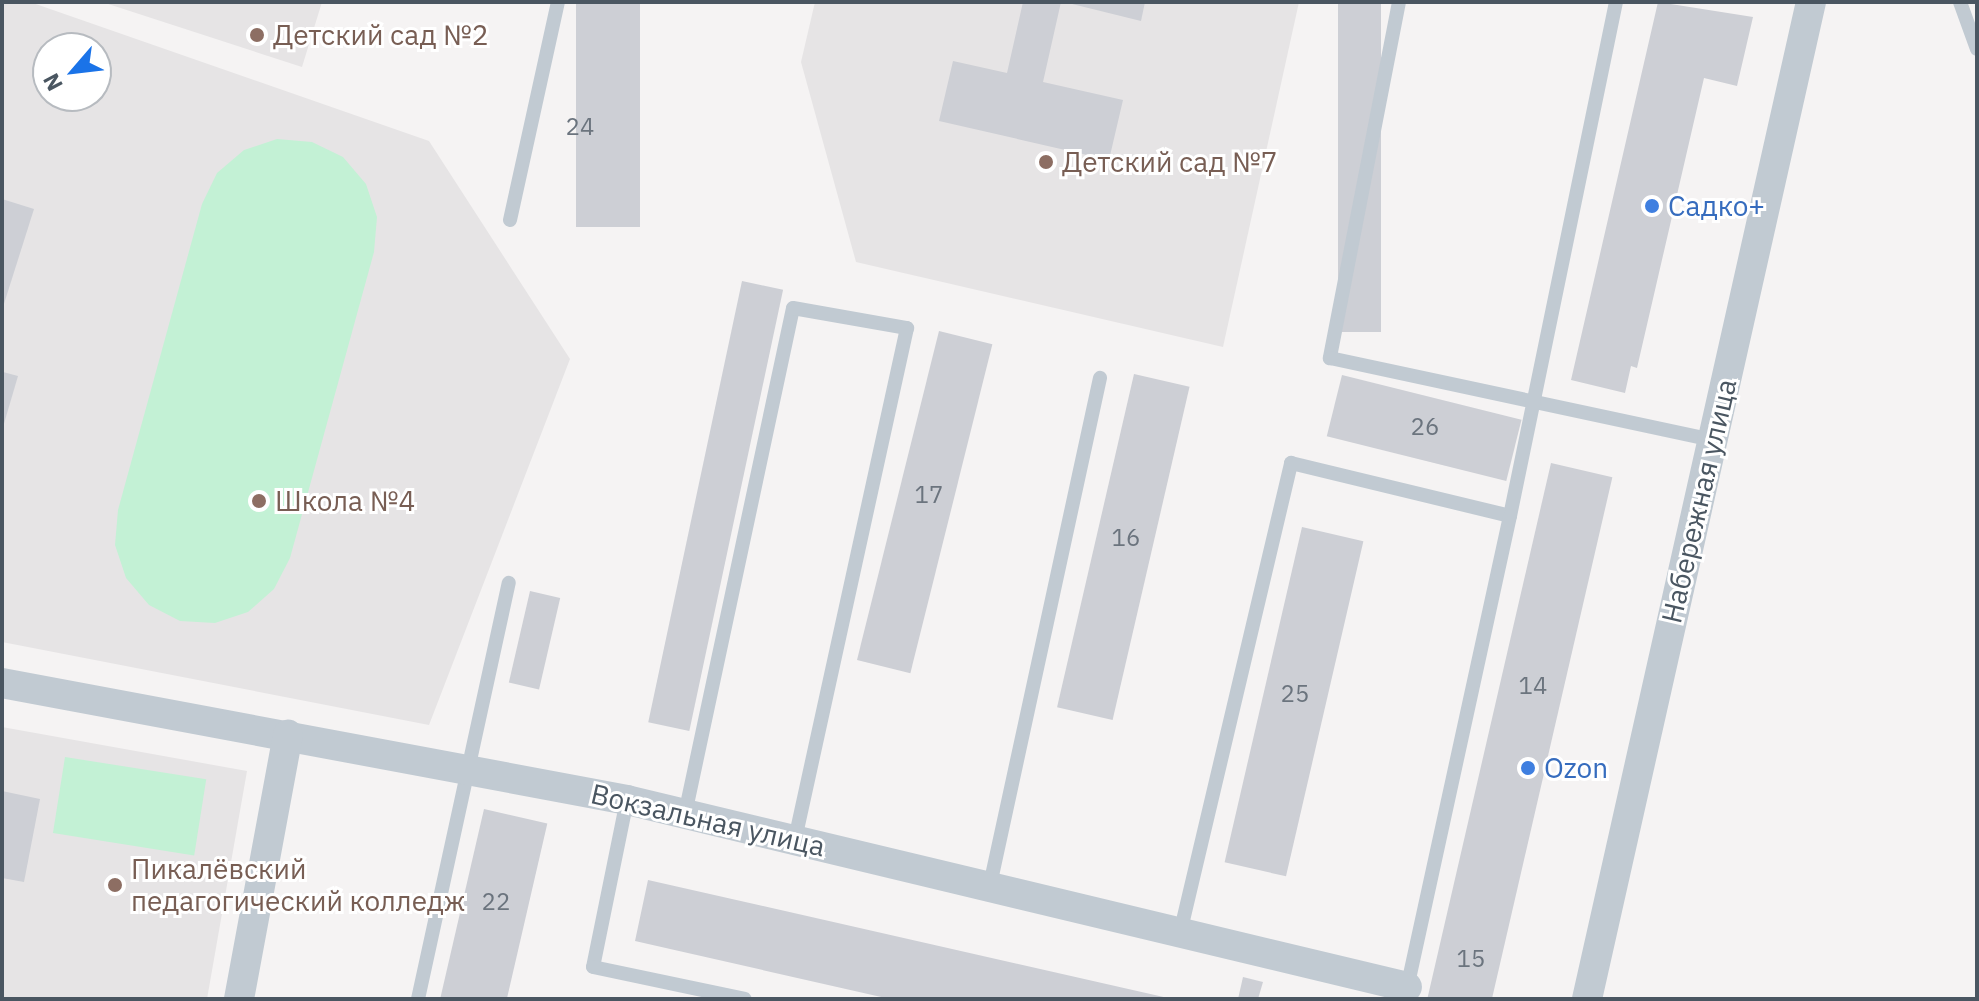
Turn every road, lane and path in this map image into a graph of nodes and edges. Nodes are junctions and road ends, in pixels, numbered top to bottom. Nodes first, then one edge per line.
1 (558, 2) edge
2 (1399, 2) edge
3 (1616, 2) edge
4 (1811, 2) edge
5 (1960, 2) edge
6 (1977, 49) edge
7 (510, 220) dead end
8 (1100, 378) dead end
9 (1532, 407) junction
10 (1713, 440) junction
11 (1510, 516) junction
12 (509, 583) dead end
13 (2, 683) edge
14 (288, 734) junction
15 (468, 769) junction
16 (627, 800) junction
17 (685, 814) junction
18 (795, 839) junction
19 (990, 885) junction
20 (1181, 929) junction
21 (1406, 993) edge
22 (239, 999) edge
23 (418, 999) edge
24 (745, 999) edge
25 (1587, 999) edge

1 - 7 lane
2 - 9 lane
3 - 9 lane
4 - 10 street, Набережная улица
5 - 6 lane
8 - 19 lane
9 - 10 lane
9 - 11 lane
10 - 25 street, Набережная улица
11 - 20 lane
11 - 21 lane
12 - 15 lane
13 - 14 street, Вокзальная улица
14 - 15 street, Вокзальная улица
14 - 22 street
15 - 16 street, Вокзальная улица
15 - 23 lane
16 - 17 street, Вокзальная улица
16 - 24 lane
17 - 18 street, Вокзальная улица
17 - 18 lane
18 - 19 street, Вокзальная улица
19 - 20 street, Вокзальная улица
20 - 21 street, Вокзальная улица

